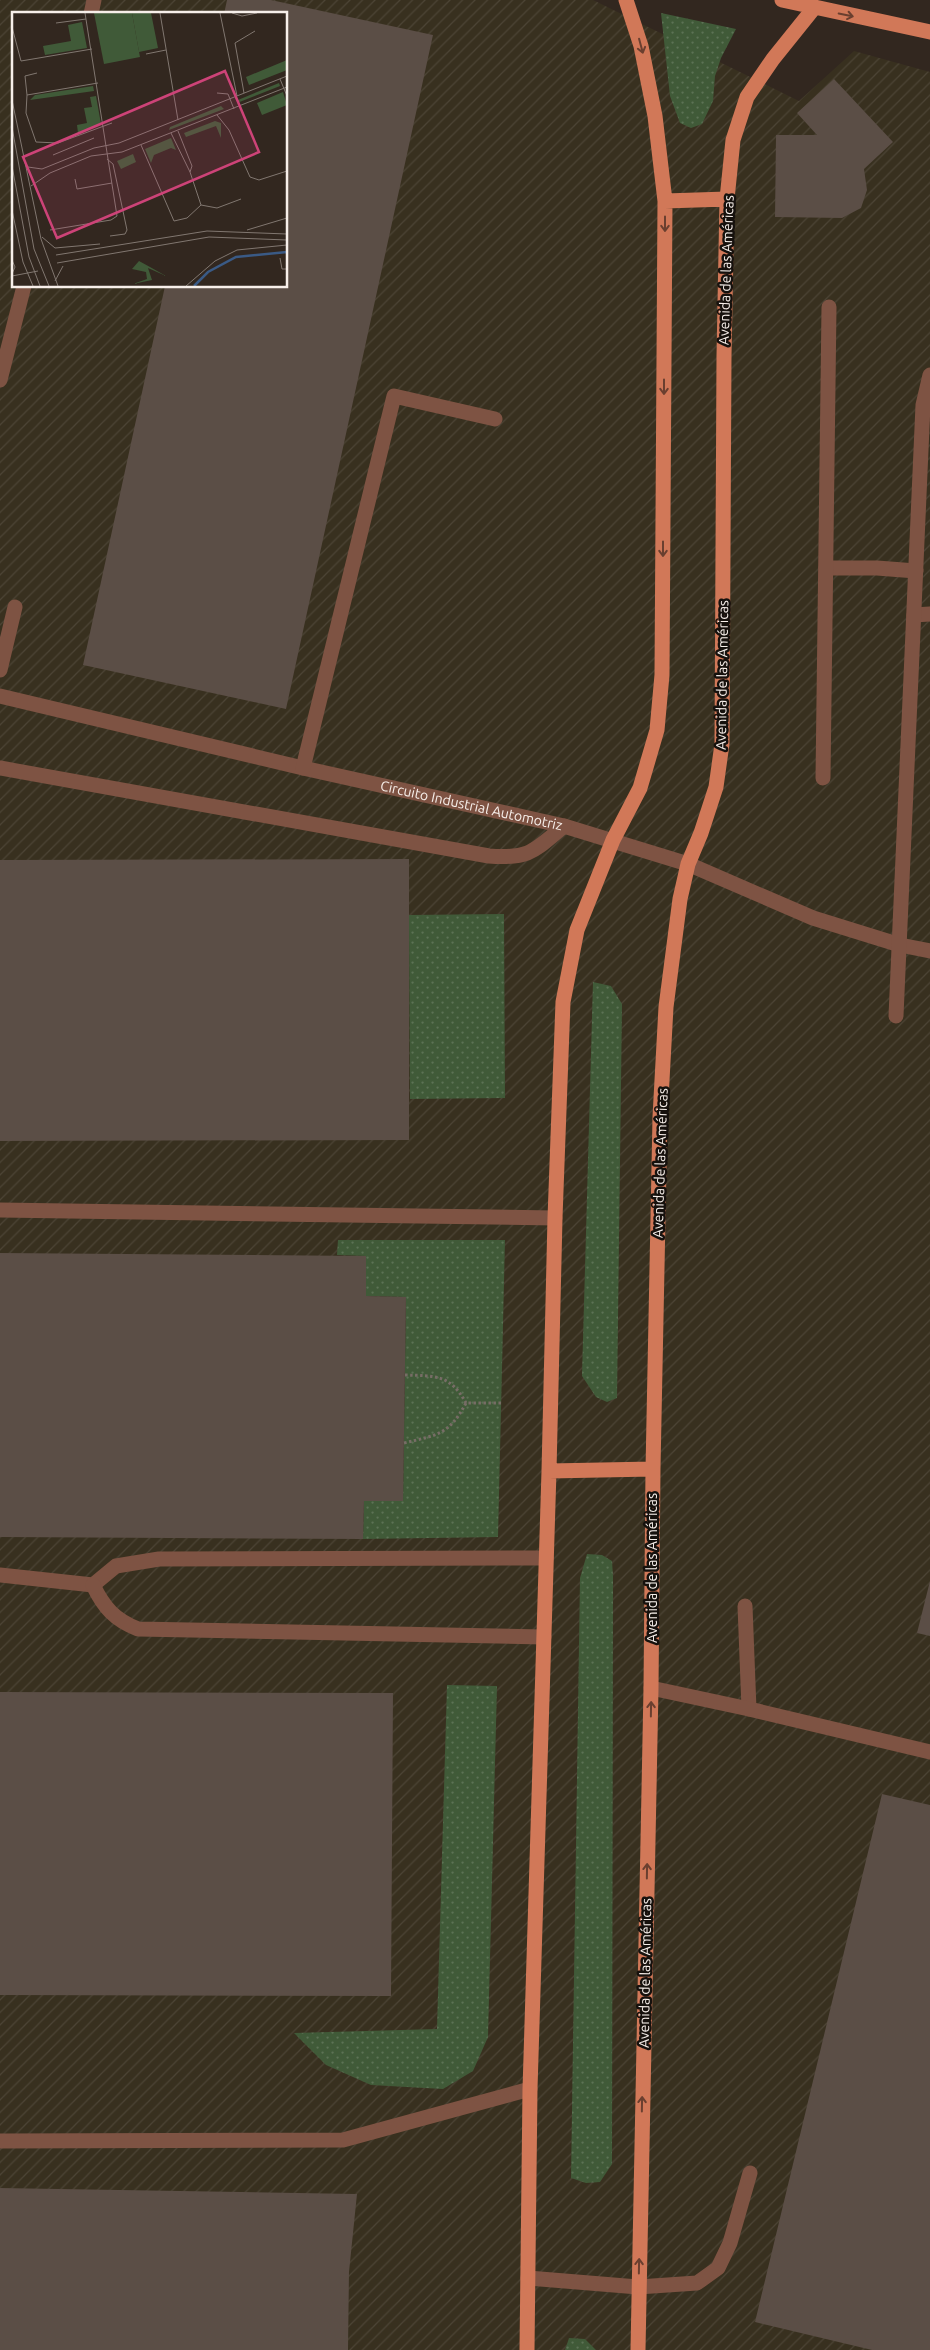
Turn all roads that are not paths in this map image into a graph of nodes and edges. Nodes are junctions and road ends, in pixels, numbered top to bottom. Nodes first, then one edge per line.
1 (626, 0) edge
2 (782, 0) edge
3 (814, 8) junction
4 (930, 32) edge
5 (727, 199) junction
6 (665, 201) junction
7 (23, 288) edge
8 (829, 307) dead end
9 (930, 375) edge
10 (0, 380) edge
11 (495, 419) dead end
12 (926, 443) edge
13 (826, 568) junction
14 (916, 571) junction
15 (15, 607) dead end
16 (930, 614) edge
17 (914, 615) junction
18 (0, 670) edge
19 (0, 696) edge
20 (0, 768) edge
21 (303, 768) junction
22 (823, 778) dead end
23 (564, 826) junction
24 (613, 840) junction
25 (688, 864) junction
26 (900, 945) junction
27 (930, 951) edge
28 (896, 1016) dead end
29 (0, 1210) edge
30 (555, 1218) junction
31 (653, 1469) junction
32 (550, 1470) junction
33 (546, 1558) junction
34 (0, 1575) edge
35 (93, 1585) junction
36 (745, 1606) dead end
37 (544, 1637) junction
38 (651, 1688) junction
39 (750, 1709) junction
40 (930, 1752) edge
41 (530, 2089) junction
42 (0, 2141) edge
43 (750, 2173) dead end
44 (528, 2278) junction
45 (638, 2287) junction
46 (527, 2350) edge
47 (638, 2350) edge

1 -> 6 main road
2 - 3 main road
3 -> 4 main road
3 - 5 main road, Avenida de las Américas
5 - 6 main road
5 - 25 main road, Avenida de las Américas
6 -> 24 main road
7 - 10 street
8 - 13 street
9 - 12 street
11 - 21 street
12 - 14 street
13 - 14 street
13 - 22 street
14 - 17 street
15 - 18 street
16 - 17 street
17 - 26 street
19 - 21 street, Circuito Industrial Automotriz
20 - 23 street
21 - 23 street, Circuito Industrial Automotriz
23 - 24 street, Circuito Industrial Automotriz
24 - 25 street, Circuito Industrial Automotriz
24 - 30 main road
25 - 26 street, Circuito Industrial Automotriz
25 - 31 main road, Avenida de las Américas
26 - 27 street, Circuito Industrial Automotriz
26 - 28 street
29 - 30 street
30 - 32 main road
31 - 32 main road
31 - 38 main road, Avenida de las Américas
32 - 33 main road
33 - 35 street
33 - 37 main road
34 - 35 street
35 - 37 street
36 - 39 street
37 - 41 main road
38 - 39 street
45 -> 38 main road, Avenida de las Américas
39 - 40 street
41 - 42 street
41 - 44 main road
43 - 45 street
44 - 45 street
44 - 46 main road
45 - 47 main road, Avenida de las Américas

